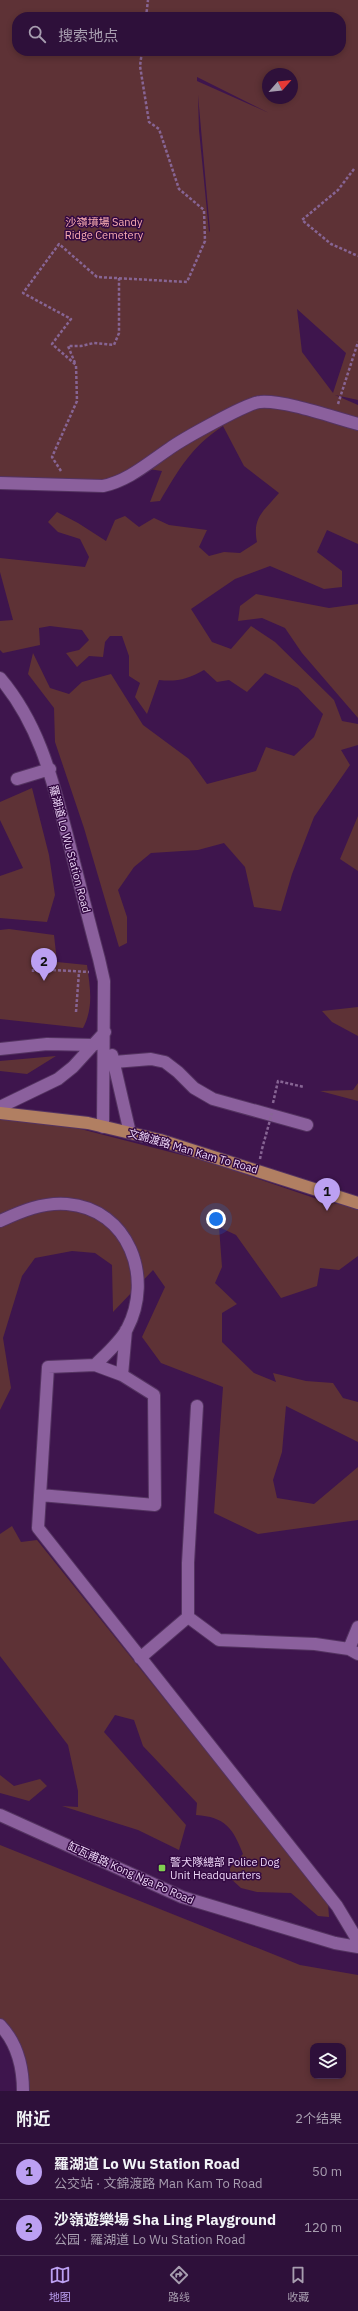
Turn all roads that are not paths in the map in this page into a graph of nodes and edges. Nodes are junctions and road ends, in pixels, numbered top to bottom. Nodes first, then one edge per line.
1 (358, 424) edge
2 (0, 483) edge
3 (0, 678) edge
4 (50, 769) junction
5 (17, 779) dead end
6 (105, 1032) junction
7 (94, 1045) junction
8 (0, 1049) edge
9 (114, 1062) junction
10 (0, 1107) edge
11 (0, 1113) edge
12 (307, 1125) dead end
13 (103, 1127) junction
14 (130, 1133) junction
15 (358, 1203) edge
16 (0, 1221) edge
17 (126, 1330) junction
18 (95, 1365) junction
19 (122, 1375) junction
20 (198, 1406) dead end
21 (40, 1495) junction
22 (188, 1617) junction
23 (358, 1627) edge
24 (354, 1651) edge
25 (140, 1658) junction
26 (0, 1815) edge
27 (358, 1942) edge
28 (358, 1947) edge
29 (0, 2025) edge
30 (23, 2091) edge

1 - 2 street
3 - 4 street, 羅湖道 Lo Wu Station Road
4 - 5 street
4 - 6 street, 羅湖道 Lo Wu Station Road
6 - 7 street
6 - 9 street, 羅湖道 Lo Wu Station Road
6 - 13 street, 羅湖道 Lo Wu Station Road
7 - 8 street
7 - 10 street
9 - 12 street
9 - 14 street, 羅湖道 Lo Wu Station Road
11 - 13 main road, 文錦渡路 Man Kam To Road
13 - 14 main road, 文錦渡路 Man Kam To Road
14 - 15 main road, 文錦渡路 Man Kam To Road
16 - 17 street
17 - 18 street
17 - 19 street
18 - 19 street
18 - 21 street
19 - 21 street
20 - 22 street
21 - 25 street
22 - 24 street
22 - 25 street
23 - 24 street
25 - 27 street
26 - 28 street, 缸瓦甫路 Kong Nga Po Road
29 - 30 street

